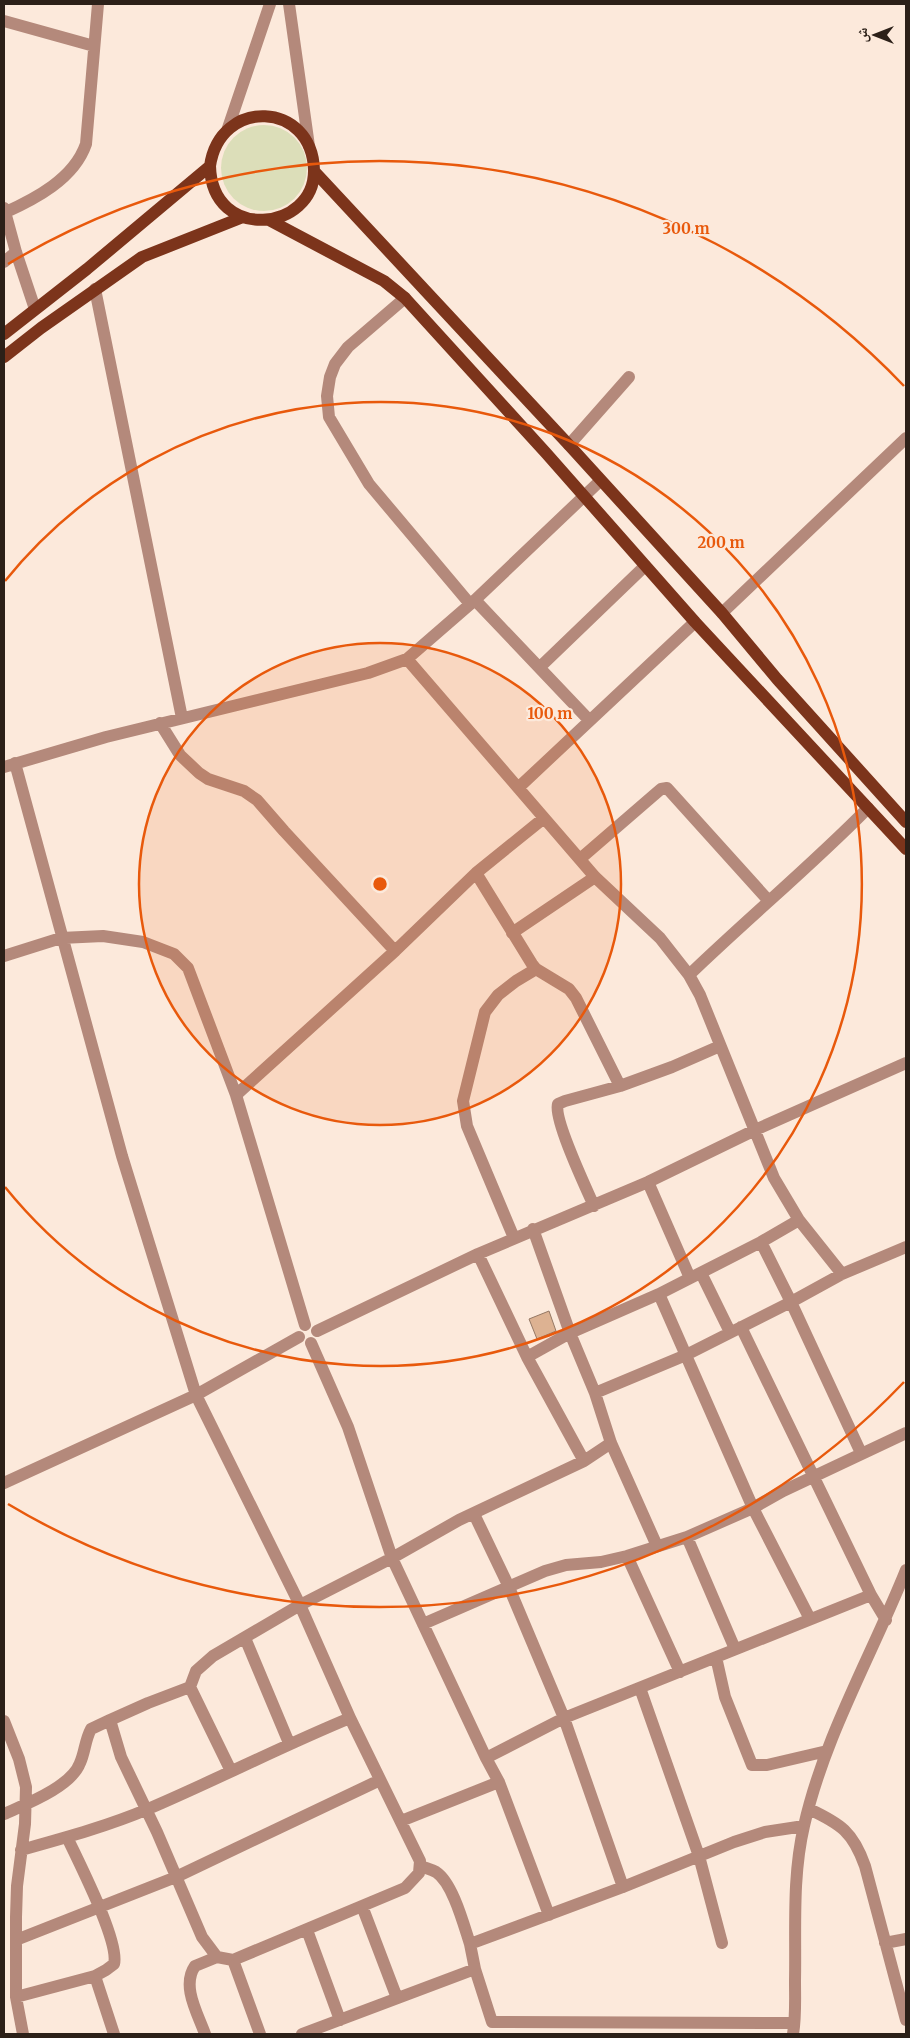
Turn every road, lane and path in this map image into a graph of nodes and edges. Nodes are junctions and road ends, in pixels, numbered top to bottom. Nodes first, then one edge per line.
1 (98, 4) edge
2 (270, 4) edge
3 (289, 4) edge
4 (4, 21) edge
5 (94, 46) junction
6 (228, 128) junction
7 (309, 146) junction
8 (210, 166) junction
9 (314, 170) junction
10 (4, 211) edge
11 (244, 217) junction
12 (269, 220) junction
13 (16, 252) junction
14 (4, 262) edge
15 (95, 289) junction
16 (405, 298) junction
17 (35, 309) junction
18 (4, 334) edge
19 (4, 357) edge
20 (629, 377) dead end
21 (906, 438) edge
22 (569, 446) junction
23 (600, 481) junction
24 (585, 496) junction
25 (645, 566) junction
26 (473, 602) junction
27 (722, 613) junction
28 (695, 622) junction
29 (406, 659) junction
30 (540, 667) junction
31 (182, 718) junction
32 (589, 720) junction
33 (160, 723) junction
34 (9, 765) edge
35 (518, 788) junction
36 (868, 808) junction
37 (544, 818) junction
38 (906, 822) edge
39 (906, 849) edge
40 (580, 860) junction
41 (476, 873) junction
42 (595, 877) junction
43 (768, 900) junction
44 (512, 934) junction
45 (61, 938) junction
46 (395, 951) junction
47 (4, 956) edge
48 (536, 969) junction
49 (689, 975) junction
50 (720, 1046) junction
51 (906, 1063) edge
52 (620, 1086) junction
53 (236, 1095) junction
54 (755, 1130) junction
55 (648, 1182) junction
56 (594, 1206) junction
57 (799, 1220) junction
58 (534, 1229) junction
59 (514, 1238) junction
60 (761, 1242) junction
61 (906, 1246) edge
62 (478, 1254) junction
63 (842, 1274) junction
64 (695, 1276) junction
65 (659, 1294) junction
66 (791, 1302) junction
67 (305, 1325) junction
68 (736, 1329) junction
69 (317, 1330) junction
70 (570, 1333) junction
71 (299, 1337) junction
72 (311, 1343) junction
73 (686, 1355) junction
74 (526, 1357) junction
75 (595, 1393) junction
76 (196, 1395) junction
77 (906, 1433) edge
78 (611, 1443) junction
79 (861, 1453) junction
80 (584, 1461) junction
81 (813, 1477) junction
82 (4, 1483) edge
83 (754, 1508) junction
84 (474, 1514) junction
85 (687, 1537) junction
86 (658, 1546) junction
87 (627, 1556) junction
88 (392, 1558) junction
89 (906, 1570) edge
90 (508, 1586) junction
91 (871, 1594) junction
92 (300, 1605) junction
93 (810, 1619) junction
94 (886, 1620) junction
95 (422, 1624) junction
96 (245, 1638) junction
97 (735, 1650) junction
98 (716, 1657) junction
99 (680, 1672) junction
100 (190, 1687) junction
101 (640, 1688) junction
102 (350, 1718) junction
103 (564, 1718) junction
104 (110, 1720) junction
105 (4, 1721) edge
106 (289, 1742) junction
107 (827, 1751) junction
108 (486, 1758) junction
109 (231, 1771) junction
110 (380, 1780) junction
111 (499, 1782) junction
112 (26, 1804) junction
113 (809, 1809) junction
114 (146, 1810) junction
115 (4, 1814) edge
116 (401, 1821) junction
117 (804, 1826) junction
118 (67, 1837) junction
119 (21, 1850) junction
120 (699, 1856) junction
121 (421, 1866) junction
122 (176, 1877) junction
123 (623, 1887) junction
124 (362, 1906) junction
125 (100, 1908) junction
126 (549, 1915) junction
127 (307, 1930) junction
128 (16, 1940) junction
129 (906, 1940) edge
130 (722, 1943) dead end
131 (885, 1943) junction
132 (470, 1944) junction
133 (217, 1957) junction
134 (233, 1960) junction
135 (475, 1969) junction
136 (95, 1976) junction
137 (16, 1998) junction
138 (397, 1998) junction
139 (340, 2020) junction
140 (906, 2020) edge
141 (492, 2028) edge
142 (793, 2029) edge
143 (22, 2034) edge
144 (114, 2034) edge
145 (205, 2034) edge
146 (260, 2034) edge
147 (302, 2034) edge

1 - 5 street
2 - 6 street
3 - 7 street
4 - 5 street
5 - 10 street
6 - 7 main road
6 - 8 main road
7 - 9 main road
8 - 11 main road
8 - 17 main road
9 - 12 main road
9 - 22 main road
10 - 13 street
11 - 12 main road
11 - 15 main road
12 - 16 main road
13 - 14 street
13 - 17 street
15 - 19 main road
15 - 31 street
16 - 24 main road
16 - 26 street
17 - 18 main road
20 - 22 street
21 - 27 street
22 - 23 main road
23 - 24 street
23 - 27 main road
24 - 25 main road
24 - 26 street
25 - 28 main road
25 - 30 street
26 - 29 street
26 - 30 street
27 - 38 main road
28 - 32 street
28 - 36 main road
29 - 31 street
29 - 35 street
30 - 32 street
31 - 33 street
32 - 35 street
33 - 34 street
33 - 46 street
34 - 45 street
35 - 37 street
36 - 39 main road
36 - 43 street
37 - 40 street
37 - 41 street
40 - 42 street
40 - 43 street
41 - 44 street
41 - 46 street
42 - 44 street
42 - 49 street
43 - 49 street
44 - 48 street
45 - 47 street
45 - 53 street
45 - 76 street
46 - 53 street
48 - 52 street
48 - 59 street
49 - 50 street
50 - 52 street
50 - 54 street
51 - 54 street
52 - 56 street
53 - 67 street
54 - 55 street
54 - 57 street
55 - 56 street
55 - 64 street
56 - 58 street
57 - 60 street
57 - 63 street
58 - 59 street
58 - 70 street
59 - 62 street
60 - 64 street
60 - 66 street
61 - 63 street
62 - 69 street
62 - 74 street
63 - 66 street
64 - 65 street
64 - 68 street
65 - 70 street
65 - 73 street
66 - 68 street
66 - 79 street
67 - 69 street
67 - 71 street
68 - 73 street
68 - 81 street
69 - 72 street
70 - 74 street
70 - 75 street
71 - 72 street
71 - 76 street
72 - 88 street
73 - 75 street
73 - 83 street
74 - 80 street
75 - 78 street
76 - 82 street
76 - 92 street
77 - 79 street
78 - 80 street
78 - 86 street
79 - 81 street
80 - 84 street
81 - 83 street
81 - 91 street
83 - 85 street
83 - 93 street
84 - 88 street
84 - 90 street
85 - 86 street
85 - 97 street
86 - 87 street
87 - 90 street
87 - 99 street
88 - 92 street
88 - 95 street
89 - 94 street
90 - 95 street
90 - 103 street
91 - 93 street
91 - 94 street
92 - 96 street
92 - 102 street
93 - 97 street
94 - 107 street
95 - 108 street
96 - 100 street
96 - 106 street
97 - 98 street
98 - 99 street
98 - 107 street
99 - 101 street
100 - 104 street
100 - 109 street
101 - 103 street
101 - 120 street
102 - 106 street
102 - 110 street
103 - 108 street
103 - 123 street
104 - 112 street
104 - 114 street
105 - 112 street
106 - 109 street
107 - 113 street
108 - 111 street
109 - 114 street
110 - 116 street
110 - 122 street
111 - 116 street
111 - 126 street
112 - 115 street
112 - 119 street
113 - 117 street
113 - 131 street
114 - 118 street
114 - 122 street
116 - 121 street
117 - 120 street
117 - 142 street
118 - 119 street
118 - 125 street
119 - 128 street
120 - 123 street
120 - 130 street
121 - 124 street
121 - 132 street
122 - 125 street
122 - 133 street
123 - 126 street
124 - 127 street
124 - 138 street
125 - 128 street
125 - 136 street
126 - 132 street
127 - 134 street
127 - 139 street
128 - 137 street
129 - 131 street
131 - 140 street
132 - 135 street
133 - 134 street
133 - 145 street
134 - 146 street
135 - 138 street
135 - 141 street
136 - 137 street
136 - 144 street
137 - 143 street
138 - 139 street
139 - 147 street
141 - 142 street

